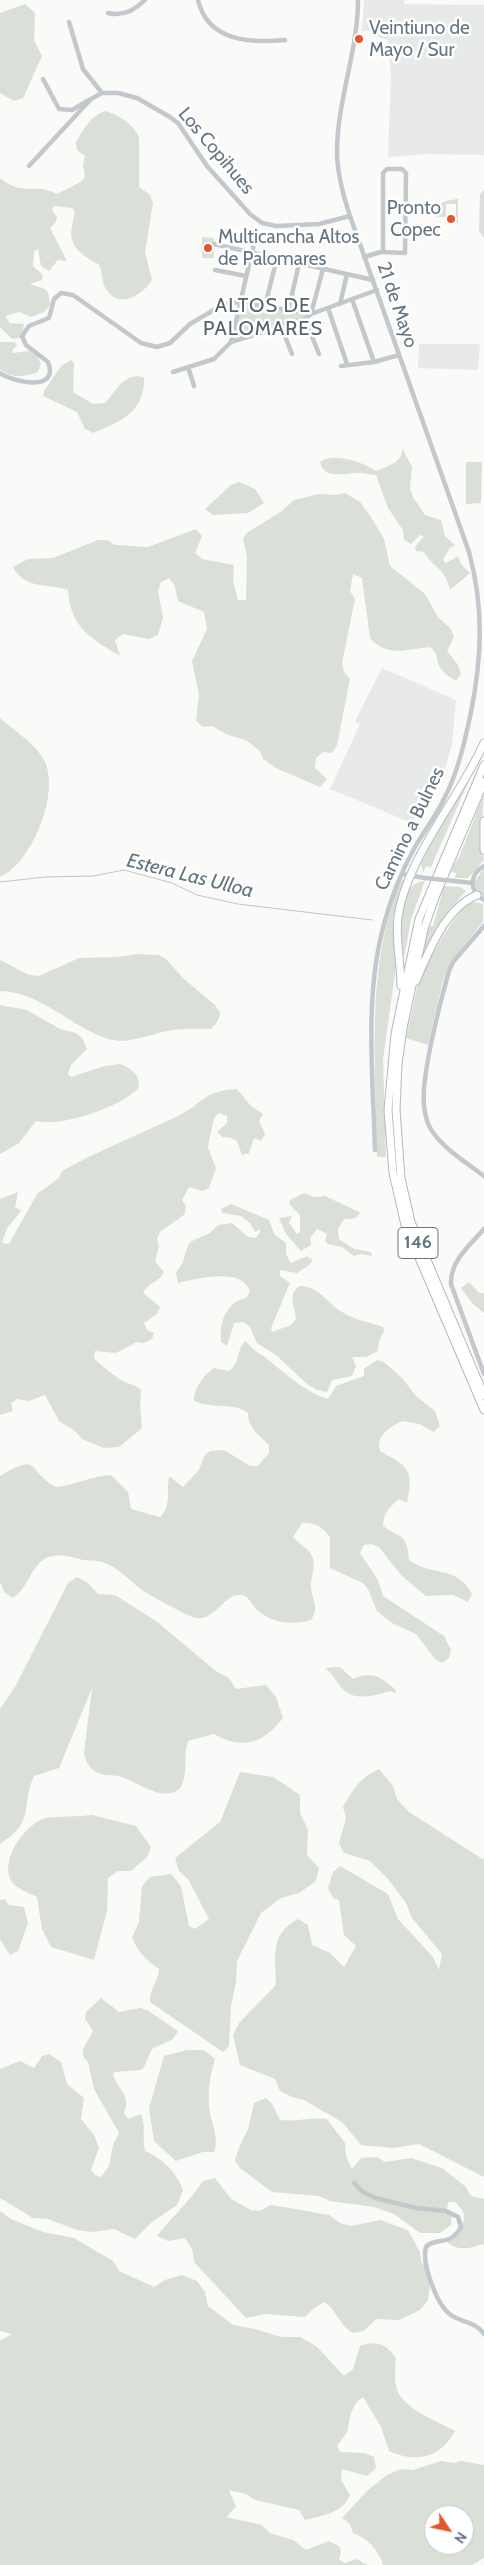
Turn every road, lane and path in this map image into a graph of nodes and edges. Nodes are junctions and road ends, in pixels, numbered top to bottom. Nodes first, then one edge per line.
1 (145, 0) edge
2 (198, 0) edge
3 (358, 0) edge
4 (108, 13) dead end
5 (69, 22) dead end
6 (285, 40) dead end
7 (43, 79) dead end
8 (102, 93) junction
9 (91, 99) junction
10 (29, 166) dead end
11 (350, 216) junction
12 (256, 239) dead end
13 (214, 244) dead end
14 (383, 252) junction
15 (252, 253) junction
16 (364, 257) junction
17 (277, 258) junction
18 (299, 264) junction
19 (323, 269) junction
20 (215, 270) dead end
21 (347, 274) junction
22 (246, 276) junction
23 (373, 280) junction
24 (377, 290) junction
25 (352, 299) junction
26 (240, 302) junction
27 (340, 304) junction
28 (265, 306) junction
29 (328, 308) junction
30 (288, 311) junction
31 (311, 314) junction
32 (306, 319) junction
33 (281, 326) junction
34 (231, 342) junction
35 (292, 354) dead end
36 (319, 354) dead end
37 (399, 355) junction
38 (374, 362) junction
39 (347, 364) junction
40 (340, 366) dead end
41 (188, 368) junction
42 (172, 372) dead end
43 (0, 373) edge
44 (194, 386) dead end
45 (439, 468) joint
46 (484, 743) edge
47 (484, 765) edge
48 (484, 782) edge
49 (484, 821) edge
50 (484, 850) edge
51 (484, 866) edge
52 (402, 874) junction
53 (411, 876) junction
54 (472, 883) junction
55 (476, 895) junction
56 (484, 900) edge
57 (484, 926) edge
58 (410, 992) junction
59 (402, 998) junction
60 (375, 1150) dead end
61 (484, 1176) edge
62 (484, 1229) edge
63 (484, 1374) edge
64 (484, 1395) edge
65 (484, 1410) edge
66 (354, 2183) dead end
67 (484, 2334) edge

1 - 4 street
2 - 6 street
3 - 11 street, 21 de Mayo
5 - 8 street
7 - 9 street
8 - 9 street
8 - 11 street, Los Copihues
9 - 10 street
11 - 16 street, 21 de Mayo
12 - 15 street
13 - 15 street
14 - 14 street
14 - 16 street
15 - 17 street
15 - 22 street
16 - 23 street, 21 de Mayo
17 - 18 street
17 - 28 street
18 - 19 street
18 - 30 street
19 - 21 street
19 - 31 street
20 - 22 street
21 - 23 street
21 - 27 street
22 - 26 street
23 - 24 street, 21 de Mayo
24 - 25 street
24 - 37 street, 21 de Mayo
25 - 27 street
25 - 38 street
26 - 28 street
26 - 34 street
26 - 43 street
27 - 29 street
28 - 30 street
29 - 31 street
29 - 39 street
30 - 31 street
31 - 32 street
32 - 33 street
32 - 36 street
33 - 34 street
33 - 35 street
34 - 41 street
37 - 38 street
37 - 45 street, 21 de Mayo
38 - 39 street
39 - 40 street
41 - 42 street
41 - 44 street
45 - 52 street, Camino a Bulnes
46 - 53 highway
47 - 59 highway, 146
48 - 58 highway, 146
49 - 50 highway
51 - 54 street
52 - 53 street
52 - 60 street, Camino a Bulnes
53 - 54 street, bridge
53 - 59 highway
54 - 55 street
55 - 56 street
55 - 58 highway
57 - 61 street
58 - 64 highway, 146
59 - 65 highway, 146
62 - 63 street
66 - 67 street

